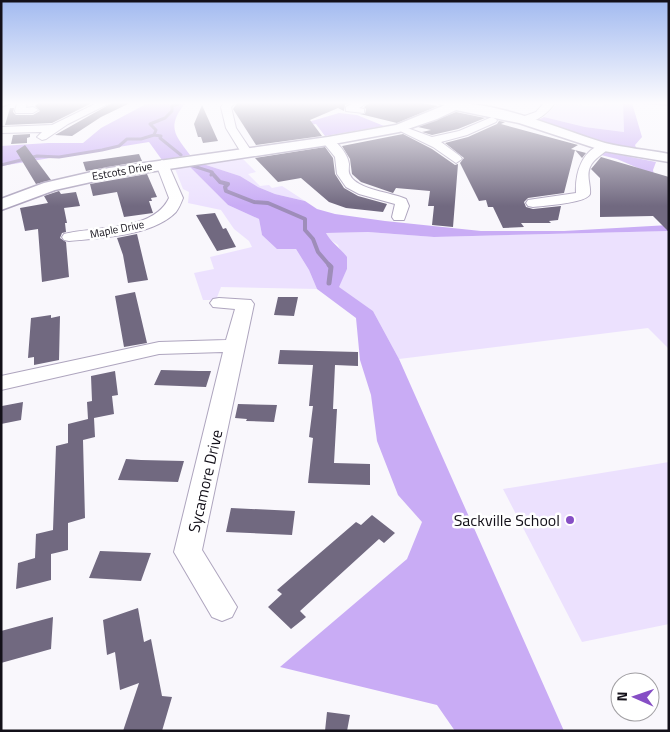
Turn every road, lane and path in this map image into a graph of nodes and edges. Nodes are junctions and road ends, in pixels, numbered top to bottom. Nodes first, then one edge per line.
1 (237, 137) edge
2 (349, 137) edge
3 (422, 137) edge
4 (446, 137) edge
5 (574, 137) edge
6 (328, 141) junction
7 (431, 141) junction
8 (604, 147) junction
9 (246, 152) junction
10 (669, 158) edge
11 (456, 159) dead end
12 (162, 164) junction
13 (533, 203) dead end
14 (1, 205) edge
15 (399, 217) dead end
16 (69, 237) dead end
17 (220, 303) dead end
18 (234, 346) junction
19 (1, 383) edge
20 (222, 606) dead end

1 - 9 street
2 - 6 street, Estcots Drive
3 - 7 street
4 - 7 street
5 - 8 street
6 - 9 street, Estcots Drive
6 - 15 street
7 - 11 street
8 - 10 street
8 - 13 street
9 - 12 street, Estcots Drive
12 - 14 street, Estcots Drive
12 - 16 street, Maple Drive
17 - 18 street, Sycamore Drive
18 - 19 street
18 - 20 street, Sycamore Drive

